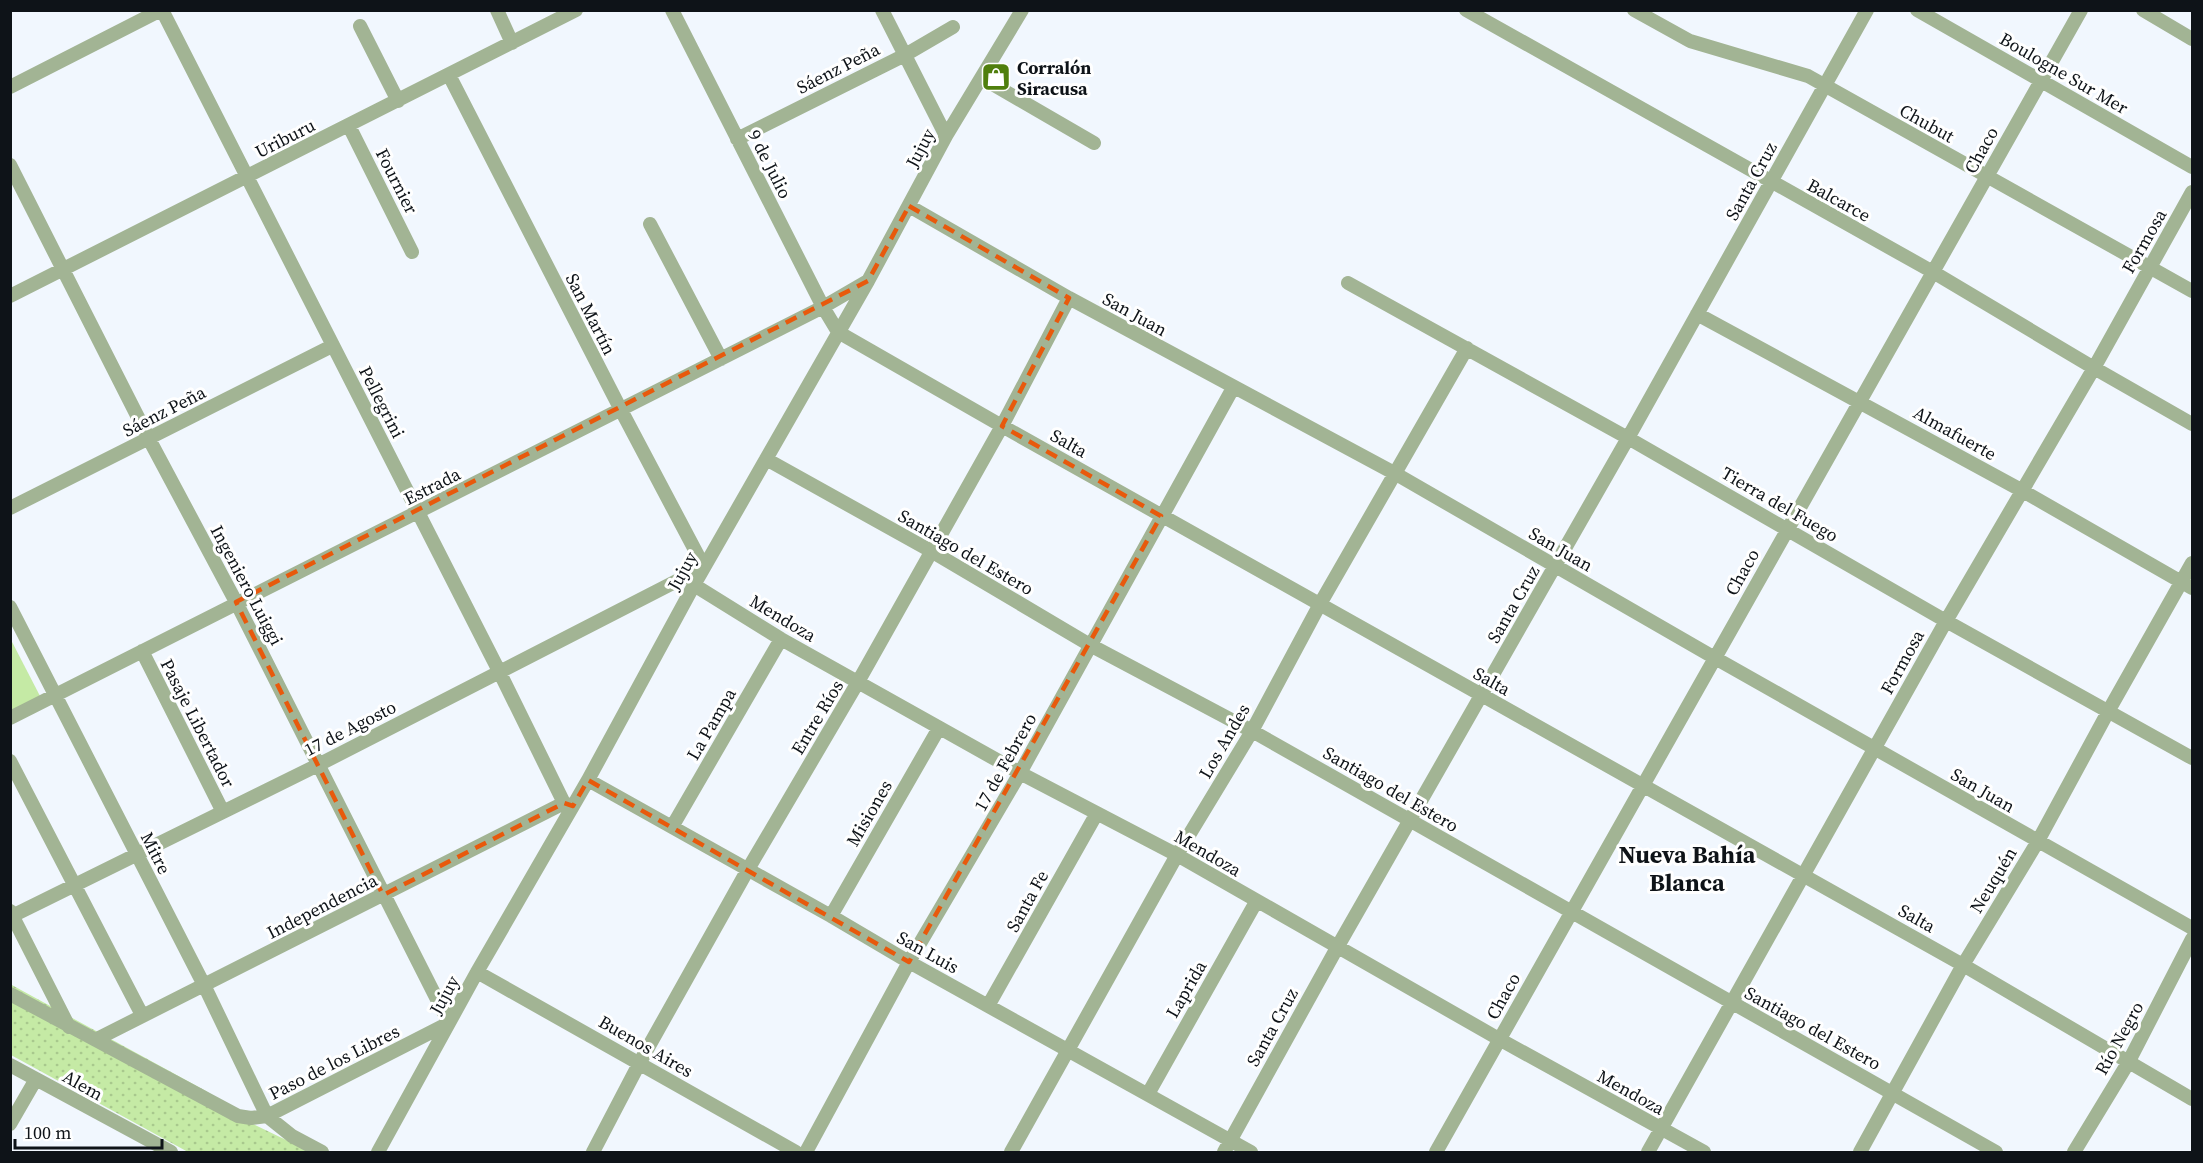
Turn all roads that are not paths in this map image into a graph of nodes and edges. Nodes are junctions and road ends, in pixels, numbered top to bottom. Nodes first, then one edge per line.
1 (161, 10) edge
2 (496, 10) edge
3 (576, 10) edge
4 (672, 10) edge
5 (882, 10) edge
6 (1023, 10) edge
7 (1466, 10) edge
8 (1634, 10) edge
9 (1867, 10) edge
10 (1917, 10) edge
11 (2081, 10) edge
12 (2143, 10) edge
13 (360, 26) dead end
14 (953, 27) dead end
15 (2193, 39) edge
16 (512, 43) junction
17 (905, 55) junction
18 (449, 75) junction
19 (982, 78) junction
20 (2040, 80) junction
21 (10, 87) edge
22 (1824, 87) junction
23 (398, 101) junction
24 (349, 126) junction
25 (946, 136) junction
26 (737, 139) junction
27 (1094, 143) dead end
28 (10, 165) edge
29 (2193, 167) edge
30 (1987, 177) junction
31 (247, 178) junction
32 (1771, 182) junction
33 (2193, 192) edge
34 (909, 206) junction
35 (650, 224) dead end
36 (412, 252) dead end
37 (2149, 266) junction
38 (64, 271) junction
39 (1933, 272) junction
40 (868, 281) junction
41 (1348, 283) dead end
42 (2193, 291) edge
43 (10, 296) edge
44 (1069, 298) junction
45 (823, 307) junction
46 (1697, 314) junction
47 (838, 332) junction
48 (332, 346) junction
49 (1467, 348) junction
50 (721, 359) junction
51 (2094, 368) junction
52 (1233, 387) junction
53 (1860, 401) junction
54 (621, 410) junction
55 (2193, 424) edge
56 (1002, 426) junction
57 (1628, 438) junction
58 (148, 439) junction
59 (766, 459) junction
60 (1396, 474) junction
61 (2021, 490) junction
62 (10, 508) edge
63 (418, 514) junction
64 (1161, 516) junction
65 (1788, 528) junction
66 (931, 551) junction
67 (2193, 563) edge
68 (1555, 566) junction
69 (704, 567) junction
70 (694, 585) junction
71 (2187, 585) edge
72 (236, 602) junction
73 (1320, 604) junction
74 (10, 607) edge
75 (1946, 621) junction
76 (782, 639) junction
77 (1090, 645) junction
78 (142, 651) junction
79 (1715, 658) junction
80 (500, 673) junction
81 (858, 682) junction
82 (55, 695) junction
83 (1482, 696) junction
84 (2109, 710) junction
85 (10, 718) edge
86 (939, 728) junction
87 (1252, 731) junction
88 (1875, 749) junction
89 (2193, 758) edge
90 (10, 761) edge
91 (318, 765) junction
92 (1020, 773) junction
93 (588, 780) junction
94 (1643, 785) junction
95 (568, 804) junction
96 (223, 812) junction
97 (1097, 813) junction
98 (1411, 821) junction
99 (672, 827) junction
100 (2038, 841) junction
101 (136, 854) junction
102 (1177, 855) junction
103 (747, 870) junction
104 (1804, 875) junction
105 (75, 885) junction
106 (383, 895) junction
107 (1256, 902) junction
108 (1570, 911) junction
109 (11, 915) edge
110 (831, 916) junction
111 (2193, 928) edge
112 (2193, 939) edge
113 (1338, 946) junction
114 (909, 962) junction
115 (1963, 965) junction
116 (477, 972) junction
117 (204, 985) junction
118 (10, 994) edge
119 (1732, 1003) junction
120 (988, 1006) junction
121 (142, 1015) junction
122 (449, 1023) junction
123 (69, 1027) junction
124 (96, 1039) junction
125 (1499, 1039) junction
126 (1069, 1050) junction
127 (639, 1062) junction
128 (2128, 1063) junction
129 (10, 1065) edge
130 (36, 1079) junction
131 (1148, 1094) junction
132 (1893, 1094) junction
133 (2193, 1099) edge
134 (267, 1116) junction
135 (10, 1124) edge
136 (1662, 1129) junction
137 (1227, 1146) edge
138 (171, 1152) edge
139 (322, 1152) edge
140 (378, 1152) edge
141 (593, 1152) edge
142 (796, 1152) edge
143 (806, 1152) edge
144 (1011, 1152) edge
145 (1251, 1152) edge
146 (1436, 1152) edge
147 (1648, 1152) edge
148 (1704, 1152) edge
149 (1860, 1152) edge
150 (1995, 1152) edge
151 (2074, 1152) edge

1 - 21 street
1 - 31 street, Pellegrini
2 - 16 street
3 - 16 street, Uriburu
4 - 26 street, 9 de Julio
5 - 17 street
6 - 19 street, Jujuy
7 - 32 street, Balcarce
8 - 22 street, Chubut
9 - 22 street, Santa Cruz
10 - 20 street, Boulogne Sur Mer
11 - 20 street, Chaco
12 - 15 street
13 - 23 street
14 - 17 street, Sáenz Peña
16 - 18 street, Uriburu
17 - 25 street
17 - 26 street, Sáenz Peña
18 - 23 street, Uriburu
18 - 54 street, San Martín
19 - 25 street, Jujuy
19 - 27 street
20 - 29 street, Boulogne Sur Mer
20 - 30 street, Chaco
22 - 30 street, Chubut
22 - 32 street, Santa Cruz
23 - 24 street, Uriburu
24 - 31 street, Uriburu
24 - 36 street, Fournier
25 - 34 street, Jujuy
26 - 45 street, 9 de Julio
28 - 38 street, Ingeniero Luiggi
30 - 37 street, Chubut
30 - 39 street, Chaco
31 - 38 street, Uriburu
31 - 48 street, Pellegrini
32 - 39 street, Balcarce
32 - 46 street, Santa Cruz
33 - 37 street, Formosa
34 - 40 street, Jujuy
34 - 44 street, San Juan
35 - 50 street
37 - 42 street, Chubut
37 - 51 street, Formosa
38 - 43 street, Uriburu
38 - 58 street, Ingeniero Luiggi
39 - 51 street, Balcarce
39 - 53 street, Chaco
40 - 45 street, Estrada
40 - 47 street, Jujuy
41 - 49 street, Tierra del Fuego
44 - 52 street, San Juan
44 - 56 street, Entre Ríos
45 - 47 street, 9 de Julio
45 - 50 street, Estrada
46 - 53 street, Almafuerte
46 - 57 street, Santa Cruz
47 - 56 street, Salta
47 - 59 street, Jujuy
48 - 58 street, Sáenz Peña
48 - 63 street, Pellegrini
49 - 57 street, Tierra del Fuego
49 - 60 street, Los Andes
50 - 54 street, Estrada
51 - 55 street, Balcarce
51 - 61 street, Formosa
52 - 60 street, San Juan
52 - 64 street, 17 de Febrero
53 - 61 street, Almafuerte
53 - 65 street, Chaco
54 - 63 street, Estrada
54 - 69 street, San Martín
56 - 64 street, Salta
56 - 66 street, Entre Ríos
57 - 65 street, Tierra del Fuego
57 - 68 street, Santa Cruz
58 - 62 street, Sáenz Peña
58 - 72 street, Ingeniero Luiggi
59 - 66 street, Santiago del Estero
59 - 69 street, Jujuy
60 - 68 street, San Juan
60 - 73 street, Los Andes
61 - 71 street, Almafuerte
61 - 75 street, Formosa
63 - 72 street, Estrada
63 - 80 street, Pellegrini
64 - 73 street, Salta
64 - 77 street, 17 de Febrero
65 - 75 street, Tierra del Fuego
65 - 79 street, Chaco
66 - 77 street, Santiago del Estero
66 - 81 street, Entre Ríos
67 - 71 street, Neuquén
68 - 79 street, San Juan
68 - 83 street, Santa Cruz
69 - 70 street, Jujuy
69 - 80 street, 17 de Agosto
70 - 76 street, Mendoza
70 - 93 street, Jujuy
71 - 84 street, Neuquén
72 - 78 street, Estrada
72 - 91 street, Ingeniero Luiggi
73 - 83 street, Salta
73 - 87 street, Los Andes
74 - 82 street, Mitre
75 - 84 street, Tierra del Fuego
75 - 88 street, Formosa
76 - 81 street, Mendoza
76 - 99 street, La Pampa
77 - 87 street, Santiago del Estero
77 - 92 street, 17 de Febrero
78 - 82 street, Estrada
78 - 96 street, Pasaje Libertador
79 - 88 street, San Juan
79 - 94 street, Chaco
80 - 91 street, 17 de Agosto
80 - 95 street, Pellegrini
81 - 86 street, Mendoza
81 - 103 street, Entre Ríos
82 - 85 street, Estrada
82 - 101 street, Mitre
83 - 94 street, Salta
83 - 98 street, Santa Cruz
84 - 89 street, Tierra del Fuego
84 - 100 street, Neuquén
86 - 92 street, Mendoza
86 - 110 street, Misiones
87 - 98 street, Santiago del Estero
87 - 102 street, Los Andes
88 - 100 street, San Juan
88 - 104 street, Formosa
90 - 105 street
91 - 96 street, 17 de Agosto
91 - 106 street, Ingeniero Luiggi
92 - 97 street, Mendoza
92 - 114 street, 17 de Febrero
93 - 95 street, Jujuy
93 - 99 street, San Luis
94 - 104 street, Salta
94 - 108 street, Chaco
95 - 106 street, Independencia
95 - 116 street, Jujuy
96 - 101 street, 17 de Agosto
97 - 102 street, Mendoza
97 - 120 street, Santa Fe
98 - 108 street, Santiago del Estero
98 - 113 street, Santa Cruz
99 - 103 street, San Luis
100 - 111 street, San Juan
100 - 115 street, Neuquén
101 - 105 street, 17 de Agosto
101 - 117 street, Mitre
102 - 107 street, Mendoza
102 - 126 street, Los Andes
103 - 110 street, San Luis
103 - 127 street, Entre Ríos
104 - 115 street, Salta
104 - 119 street, Formosa
105 - 109 street, 17 de Agosto
105 - 121 street
106 - 117 street, Independencia
106 - 122 street, Ingeniero Luiggi
107 - 113 street, Mendoza
107 - 131 street, Laprida
108 - 119 street, Santiago del Estero
108 - 125 street, Chaco
109 - 123 street
110 - 114 street, San Luis
112 - 128 street, Río Negro
113 - 125 street, Mendoza
113 - 137 street, Santa Cruz
114 - 120 street, San Luis
114 - 143 street, 17 de Febrero
115 - 128 street, Salta
115 - 132 street, Neuquén
116 - 122 street, Jujuy
116 - 127 street, Buenos Aires
117 - 121 street, Independencia
117 - 134 street, Mitre
118 - 123 street
119 - 132 street, Santiago del Estero
119 - 136 street, Formosa
120 - 126 street, San Luis
121 - 124 street, Independencia
122 - 134 street, Paso de los Libres
122 - 140 street, Jujuy
123 - 124 street
124 - 134 street
125 - 136 street, Mendoza
125 - 146 street, Chaco
126 - 131 street, San Luis
126 - 144 street, Los Andes
127 - 141 street, Entre Ríos
127 - 142 street, Buenos Aires
128 - 133 street, Salta
128 - 151 street, Río Negro
129 - 130 street, Alem
130 - 135 street
130 - 138 street, Alem
131 - 137 street, San Luis
132 - 149 street, Neuquén
132 - 150 street, Santiago del Estero
134 - 139 street
136 - 147 street, Formosa
136 - 148 street, Mendoza
137 - 145 street, San Luis

